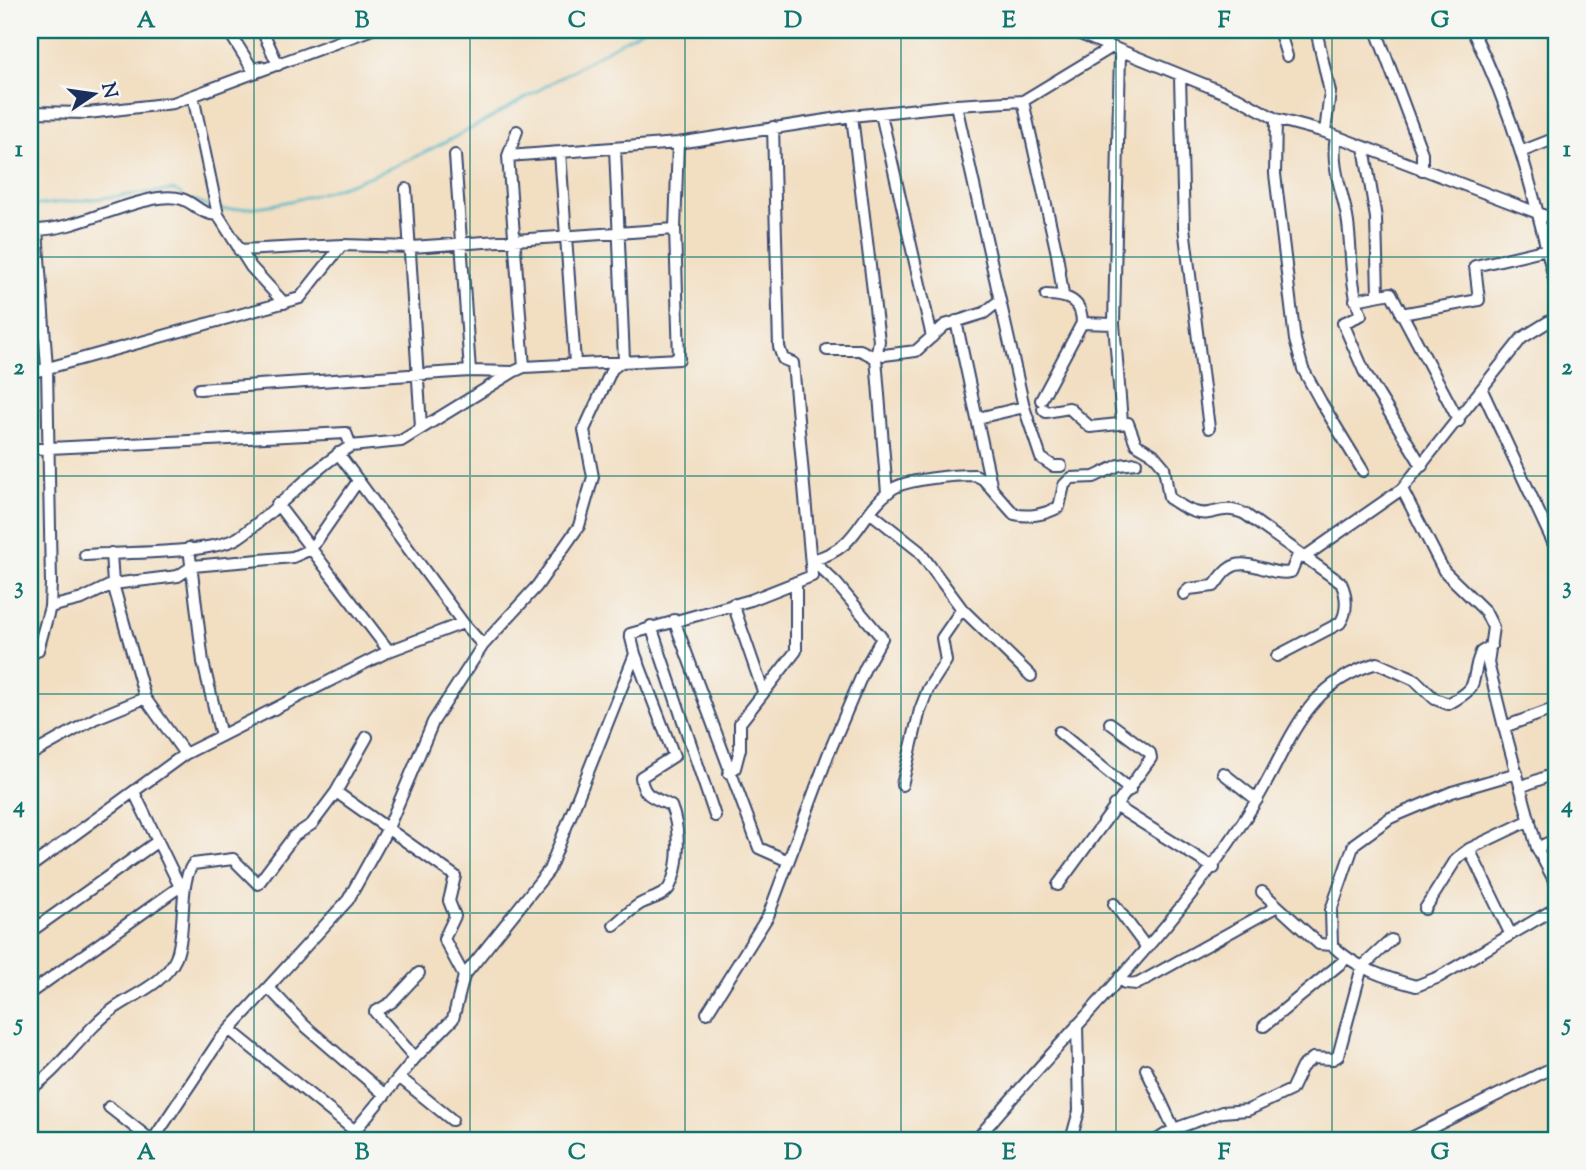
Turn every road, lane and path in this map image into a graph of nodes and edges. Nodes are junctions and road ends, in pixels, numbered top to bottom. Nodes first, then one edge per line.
1 (229, 30) edge
2 (262, 30) edge
3 (370, 30) edge
4 (1070, 30) edge
5 (1279, 30) edge
6 (1316, 30) edge
7 (1376, 30) edge
8 (1472, 30) edge
9 (1116, 50) junction
10 (1287, 57) dead end
11 (278, 64) junction
12 (1180, 77) junction
13 (193, 96) junction
14 (1023, 102) junction
15 (956, 105) junction
16 (30, 112) edge
17 (881, 114) junction
18 (852, 116) junction
19 (1276, 118) junction
20 (773, 127) junction
21 (517, 131) dead end
22 (1325, 132) junction
23 (1336, 137) junction
24 (1556, 138) edge
25 (678, 143) junction
26 (1364, 147) junction
27 (615, 148) junction
28 (1523, 151) junction
29 (560, 152) junction
30 (455, 155) dead end
31 (508, 156) junction
32 (1422, 170) junction
33 (406, 189) dead end
34 (218, 215) junction
35 (1538, 215) junction
36 (1556, 220) edge
37 (675, 229) junction
38 (33, 230) edge
39 (620, 234) junction
40 (566, 238) junction
41 (512, 242) junction
42 (461, 244) junction
43 (342, 245) junction
44 (411, 247) junction
45 (1547, 249) junction
46 (239, 250) junction
47 (1556, 287) edge
48 (1378, 294) junction
49 (1046, 295) dead end
50 (1063, 295) junction
51 (1355, 300) junction
52 (999, 301) junction
53 (284, 303) junction
54 (1402, 314) junction
55 (1556, 317) edge
56 (956, 321) junction
57 (1082, 323) junction
58 (1114, 324) junction
59 (932, 337) junction
60 (827, 349) dead end
61 (880, 357) junction
62 (624, 360) junction
63 (575, 363) junction
64 (47, 368) junction
65 (518, 370) junction
66 (470, 371) junction
67 (30, 373) edge
68 (417, 374) junction
69 (199, 390) dead end
70 (1482, 390) junction
71 (1024, 407) junction
72 (978, 418) junction
73 (1459, 421) junction
74 (1122, 422) junction
75 (421, 427) junction
76 (1209, 428) dead end
77 (351, 446) junction
78 (48, 448) junction
79 (30, 449) edge
80 (338, 453) junction
81 (1136, 463) dead end
82 (1061, 466) dead end
83 (1422, 466) junction
84 (1363, 471) dead end
85 (358, 481) junction
86 (1402, 489) junction
87 (992, 490) junction
88 (887, 492) junction
89 (277, 504) junction
90 (872, 513) junction
91 (190, 548) junction
92 (311, 549) junction
93 (1556, 549) edge
94 (111, 553) junction
95 (85, 555) dead end
96 (1300, 557) junction
97 (812, 560) junction
98 (192, 566) junction
99 (796, 582) junction
100 (113, 584) junction
101 (1184, 594) dead end
102 (733, 604) junction
103 (50, 607) junction
104 (962, 610) junction
105 (674, 620) junction
106 (463, 623) junction
107 (651, 626) junction
108 (483, 645) junction
109 (1491, 646) junction
110 (389, 651) junction
111 (635, 654) junction
112 (30, 656) edge
113 (1278, 656) dead end
114 (1031, 676) dead end
115 (763, 691) junction
116 (145, 698) junction
117 (1556, 708) edge
118 (1110, 723) dead end
119 (1504, 727) junction
120 (1059, 732) dead end
121 (221, 736) junction
122 (367, 737) dead end
123 (185, 754) junction
124 (30, 755) edge
125 (729, 773) junction
126 (1223, 773) dead end
127 (1517, 773) junction
128 (1556, 773) edge
129 (902, 785) dead end
130 (1520, 787) junction
131 (1130, 790) junction
132 (134, 792) junction
133 (336, 792) junction
134 (1257, 800) junction
135 (1114, 805) junction
136 (715, 816) dead end
137 (1530, 820) junction
138 (388, 828) junction
139 (1556, 839) edge
140 (158, 841) junction
141 (1537, 848) junction
142 (1469, 849) junction
143 (786, 860) junction
144 (30, 867) edge
145 (1214, 868) junction
146 (1556, 884) edge
147 (1058, 885) dead end
148 (183, 889) junction
149 (1262, 892) dead end
150 (1114, 904) dead end
151 (1276, 907) junction
152 (1556, 908) edge
153 (1425, 909) dead end
154 (614, 925) dead end
155 (30, 932) edge
156 (1510, 933) junction
157 (1391, 940) dead end
158 (1332, 945) junction
159 (1146, 947) junction
160 (1346, 959) junction
161 (1362, 967) junction
162 (419, 973) dead end
163 (464, 976) junction
164 (1120, 977) junction
165 (269, 988) junction
166 (30, 993) edge
167 (707, 1013) dead end
168 (1077, 1025) junction
169 (1264, 1026) dead end
170 (230, 1030) junction
171 (415, 1058) junction
172 (1556, 1066) edge
173 (1146, 1069) dead end
174 (399, 1077) junction
175 (30, 1089) edge
176 (385, 1095) junction
177 (109, 1107) dead end
178 (452, 1120) dead end
179 (1174, 1129) junction
180 (351, 1136) edge
181 (152, 1140) edge
182 (976, 1140) edge
183 (1071, 1140) edge
184 (1157, 1140) edge
185 (1407, 1140) edge

1 - 11 street
2 - 11 street
3 - 11 street
4 - 9 street
5 - 10 street
6 - 22 street
7 - 32 street
8 - 28 street
9 - 12 street
9 - 14 street
9 - 58 street
11 - 13 street
12 - 19 street
12 - 76 street
13 - 16 street
13 - 34 street
14 - 15 street
14 - 50 street
15 - 17 street
15 - 52 street
17 - 18 street
17 - 59 street
18 - 20 street
18 - 61 street
19 - 22 street
19 - 84 street
20 - 25 street
20 - 97 street
21 - 31 street
22 - 23 street
23 - 26 street
23 - 51 street
24 - 28 street
25 - 27 street
25 - 37 street
26 - 32 street
26 - 48 street
27 - 29 street
27 - 39 street
28 - 35 street
29 - 31 street
29 - 40 street
30 - 42 street
31 - 41 street
32 - 35 street
33 - 44 street
34 - 38 street
34 - 46 street
35 - 36 street
35 - 45 street
37 - 39 street
37 - 62 street
38 - 64 street
39 - 40 street
39 - 62 street
40 - 41 street
40 - 63 street
41 - 42 street
41 - 65 street
42 - 44 street
42 - 66 street
43 - 44 street
43 - 46 street
43 - 53 street
44 - 68 street
45 - 47 street
45 - 54 street
46 - 53 street
48 - 51 street
48 - 54 street
49 - 50 street
50 - 57 street
51 - 83 street
52 - 56 street
52 - 71 street
53 - 64 street
54 - 73 street
55 - 70 street
56 - 59 street
56 - 72 street
57 - 58 street
57 - 74 street
58 - 74 street
59 - 61 street
60 - 61 street
61 - 88 street
62 - 63 street
62 - 108 street
63 - 65 street
64 - 67 street
64 - 78 street
65 - 66 street
65 - 75 street
66 - 68 street
68 - 69 street
68 - 75 street
70 - 73 street
70 - 93 street
71 - 72 street
71 - 82 street
72 - 87 street
73 - 83 street
74 - 96 street
75 - 77 street
77 - 78 street
77 - 80 street
78 - 79 street
78 - 103 street
80 - 85 street
80 - 89 street
81 - 87 street
83 - 86 street
85 - 92 street
85 - 106 street
86 - 96 street
86 - 109 street
87 - 88 street
88 - 90 street
89 - 91 street
89 - 92 street
90 - 97 street
90 - 104 street
91 - 94 street
91 - 98 street
92 - 98 street
92 - 110 street
94 - 95 street
94 - 100 street
96 - 101 street
96 - 113 street
97 - 99 street
97 - 143 street
98 - 100 street
98 - 121 street
99 - 102 street
99 - 115 street
100 - 103 street
100 - 116 street
102 - 105 street
102 - 115 street
103 - 112 street
104 - 114 street
104 - 129 street
105 - 107 street
105 - 125 street
106 - 108 street
106 - 110 street
107 - 111 street
107 - 136 street
108 - 138 street
109 - 119 street
109 - 134 street
110 - 121 street
111 - 154 street
111 - 163 street
115 - 125 street
116 - 123 street
116 - 124 street
117 - 119 street
118 - 131 street
119 - 127 street
120 - 131 street
121 - 123 street
122 - 133 street
123 - 132 street
125 - 143 street
126 - 134 street
127 - 130 street
127 - 158 street
128 - 130 street
130 - 137 street
131 - 135 street
132 - 140 street
132 - 144 street
133 - 138 street
133 - 148 street
134 - 145 street
135 - 145 street
135 - 147 street
137 - 141 street
137 - 142 street
138 - 163 street
138 - 165 street
139 - 141 street
140 - 148 street
140 - 155 street
141 - 146 street
142 - 153 street
142 - 156 street
143 - 167 street
145 - 159 street
148 - 166 street
148 - 175 street
149 - 151 street
150 - 159 street
151 - 158 street
151 - 164 street
152 - 156 street
156 - 161 street
157 - 161 street
158 - 160 street
159 - 164 street
160 - 161 street
160 - 169 street
161 - 179 street
162 - 171 street
163 - 171 street
164 - 168 street
165 - 170 street
165 - 176 street
168 - 182 street
168 - 183 street
170 - 180 street
170 - 181 street
171 - 174 street
172 - 185 street
173 - 179 street
174 - 176 street
174 - 178 street
176 - 180 street
177 - 181 street
179 - 184 street

